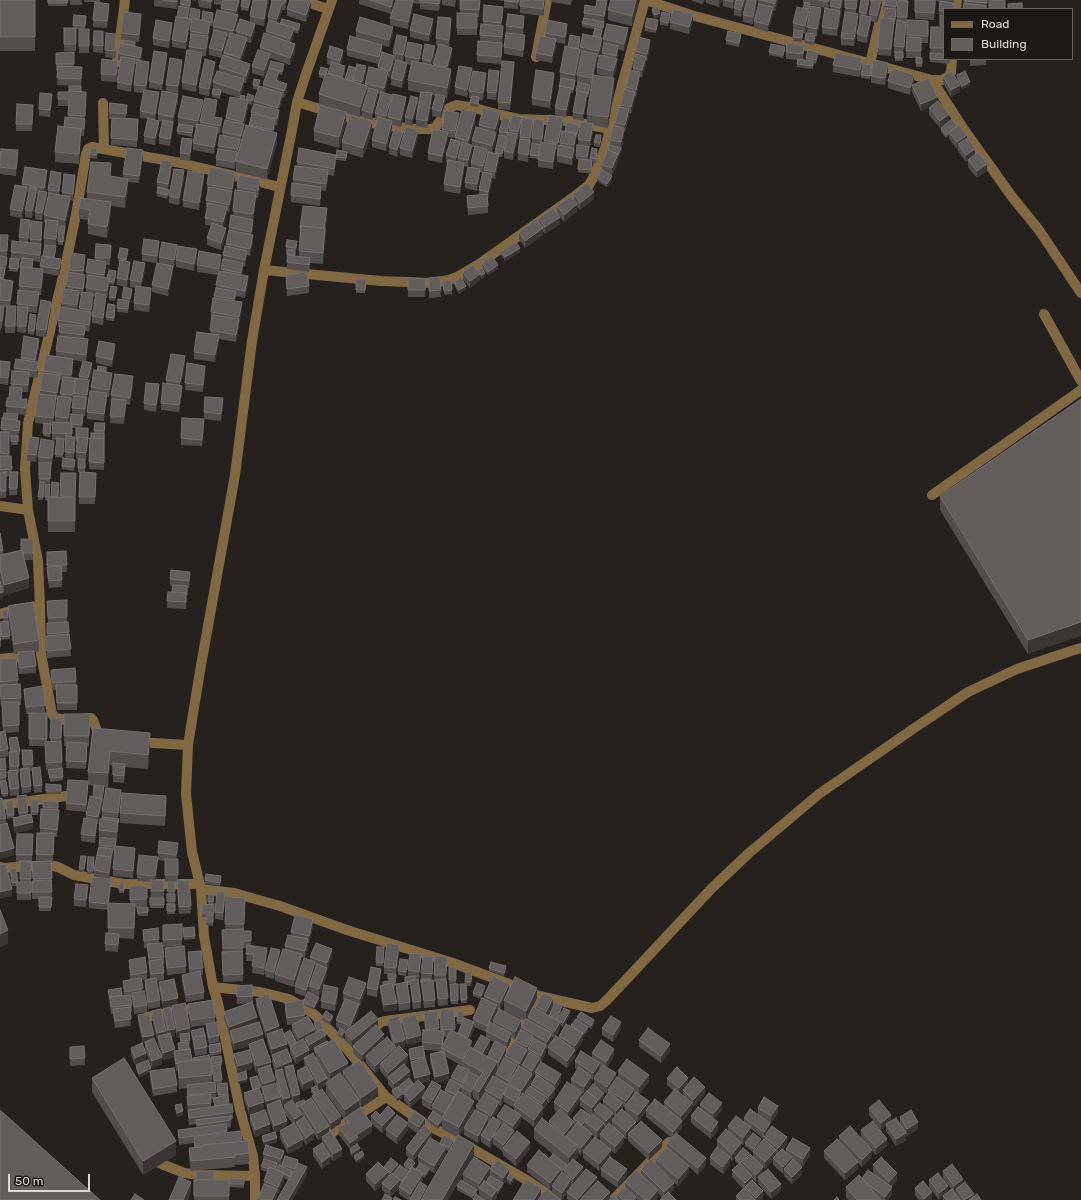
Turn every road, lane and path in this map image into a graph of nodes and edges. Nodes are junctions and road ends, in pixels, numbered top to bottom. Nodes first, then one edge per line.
1 (126, 0) edge
2 (301, 0) edge
3 (548, 0) edge
4 (646, 0) edge
5 (875, 0) edge
6 (330, 5) edge
7 (536, 57) edge
8 (952, 60) edge
9 (117, 62) edge
10 (870, 64) junction
11 (932, 80) junction
12 (297, 102) junction
13 (103, 103) dead end
14 (610, 129) junction
15 (104, 149) junction
16 (280, 187) junction
17 (264, 270) junction
18 (1081, 293) edge
19 (1044, 314) dead end
20 (1081, 382) edge
21 (1081, 390) edge
22 (932, 495) dead end
23 (0, 506) edge
24 (28, 510) junction
25 (40, 606) junction
26 (0, 614) edge
27 (1081, 648) edge
28 (42, 654) junction
29 (0, 659) edge
30 (115, 740) edge
31 (130, 741) edge
32 (188, 745) junction
33 (66, 796) edge
34 (0, 804) edge
35 (0, 867) edge
36 (200, 886) junction
37 (213, 987) junction
38 (539, 996) junction
39 (218, 1003) junction
40 (470, 1010) dead end
41 (148, 1017) edge
42 (353, 1046) junction
43 (483, 1097) edge
44 (386, 1098) junction
45 (332, 1133) edge
46 (669, 1142) edge
47 (157, 1162) edge
48 (255, 1176) junction
49 (255, 1200) edge
50 (556, 1200) edge
51 (613, 1200) edge

1 - 9 street
2 - 6 street
3 - 7 street
4 - 10 street
4 - 14 street
5 - 10 street
6 - 12 street
8 - 11 street
10 - 11 street
11 - 18 street
12 - 14 street
12 - 16 street
13 - 15 street
14 - 17 street
15 - 16 street
15 - 24 street
16 - 17 street
17 - 32 street
19 - 20 street
21 - 22 street
23 - 24 street
24 - 25 street
25 - 26 street
25 - 28 street
27 - 38 street
28 - 29 street
28 - 30 street
31 - 32 street
32 - 36 street
33 - 34 street
35 - 36 street
36 - 37 street
36 - 38 street
37 - 39 street
37 - 42 street
38 - 43 street
39 - 41 street
39 - 48 street
40 - 42 street
42 - 44 street
44 - 45 street
44 - 50 street
46 - 51 street
47 - 48 street
48 - 49 street

